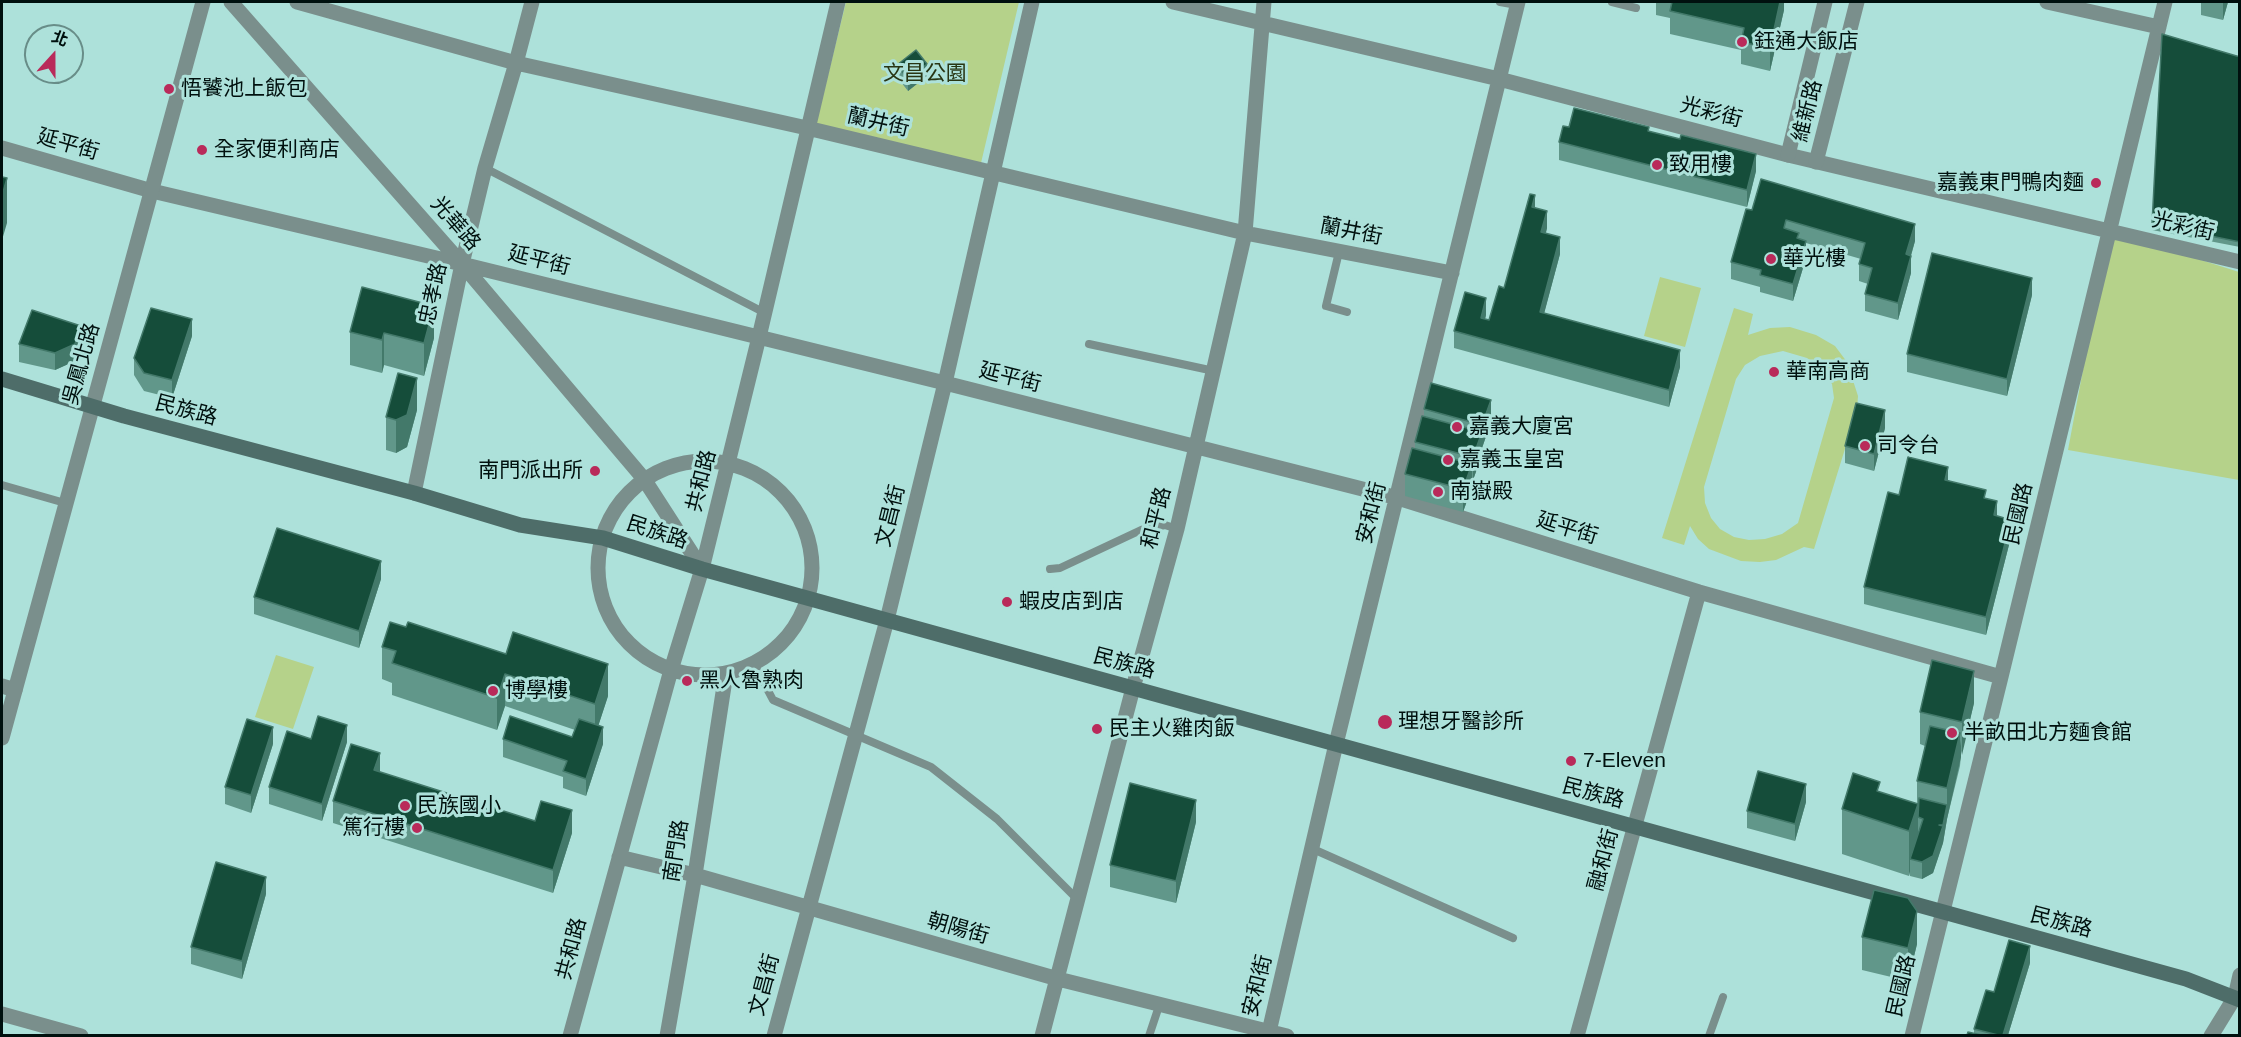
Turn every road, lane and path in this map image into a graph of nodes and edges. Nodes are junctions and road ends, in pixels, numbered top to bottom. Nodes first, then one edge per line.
1 (203, 2) edge
2 (231, 2) edge
3 (297, 2) edge
4 (532, 2) edge
5 (837, 2) edge
6 (1032, 2) edge
7 (1173, 2) edge
8 (1264, 2) edge
9 (1500, 2) edge
10 (1612, 2) edge
11 (1825, 2) edge
12 (1857, 2) edge
13 (2048, 2) edge
14 (2165, 2) edge
15 (1518, 3) edge
16 (1636, 8) dead end
17 (1263, 21) junction
18 (2158, 27) junction
19 (516, 63) junction
20 (1499, 79) junction
21 (807, 128) junction
22 (2, 147) edge
23 (1788, 155) junction
24 (1816, 162) junction
25 (485, 168) junction
26 (992, 172) junction
27 (152, 191) junction
28 (2109, 231) junction
29 (1245, 233) junction
30 (1339, 252) junction
31 (2240, 262) edge
32 (462, 264) junction
33 (1452, 273) junction
34 (1347, 312) dead end
35 (765, 313) junction
36 (759, 337) junction
37 (1089, 344) dead end
38 (1214, 371) junction
39 (2, 379) edge
40 (945, 382) junction
41 (92, 406) junction
42 (1196, 446) junction
43 (728, 463) junction
44 (644, 479) junction
45 (2, 486) edge
46 (414, 493) junction
47 (1398, 498) junction
48 (65, 503) junction
49 (1177, 529) junction
50 (603, 538) junction
51 (702, 569) junction
52 (1050, 569) dead end
53 (1699, 592) junction
54 (806, 598) junction
55 (887, 620) junction
56 (754, 664) junction
57 (671, 670) junction
58 (726, 673) junction
59 (2001, 678) junction
60 (8, 688) edge
61 (1133, 688) junction
62 (855, 734) junction
63 (2, 738) edge
64 (1336, 744) junction
65 (1635, 827) junction
66 (1313, 849) junction
67 (619, 857) junction
68 (695, 875) junction
69 (1078, 900) junction
70 (807, 909) junction
71 (1943, 912) junction
72 (1513, 938) dead end
73 (2240, 975) edge
74 (1058, 979) junction
75 (2238, 996) edge
76 (1723, 997) dead end
77 (1160, 1004) junction
78 (2, 1014) edge
79 (1268, 1033) edge
80 (81, 1035) edge
81 (570, 1035) edge
82 (667, 1035) edge
83 (774, 1035) edge
84 (1042, 1035) edge
85 (1149, 1035) edge
86 (1287, 1035) edge
87 (1577, 1035) edge
88 (1708, 1035) edge
89 (1912, 1035) edge
90 (2211, 1035) edge

1 - 27 street, 吳鳳北路
2 - 32 street, 光華路
3 - 19 street, 蘭井街
4 - 19 street, 忠孝路
5 - 21 street, 共和路
6 - 26 street, 文昌街
7 - 17 street, 光彩街
8 - 17 street, 和平路
9 - 15 lane
10 - 16 lane
11 - 23 street, 維新路
12 - 24 street, 維新路
13 - 18 street
14 - 18 street, 民國路
15 - 20 street, 安和街
17 - 20 street, 光彩街
17 - 29 street, 和平路
18 - 28 street, 民國路
19 - 21 street, 蘭井街
19 - 25 street, 忠孝路
20 - 23 street, 光彩街
20 - 33 street, 安和街
21 - 26 street, 蘭井街
21 - 35 street, 共和路
22 - 27 street, 延平街
23 - 24 street, 光彩街
24 - 28 street, 光彩街
25 - 32 street, 忠孝路
25 - 35 lane
26 - 29 street, 蘭井街
26 - 40 street, 文昌街
27 - 32 street, 延平街
27 - 41 street, 吳鳳北路
28 - 31 street, 光彩街
28 - 59 street, 民國路
29 - 30 street, 蘭井街
29 - 38 street, 和平路
30 - 33 street, 蘭井街
30 - 34 lane
32 - 36 street, 延平街
32 - 44 street, 光華路
32 - 46 street, 忠孝路
33 - 47 street, 安和街
35 - 36 street, 共和路
36 - 40 street, 延平街
36 - 43 street, 共和路
37 - 38 lane
38 - 42 street, 和平路
39 - 41 main road, 民族路
40 - 42 street, 延平街
40 - 55 street, 文昌街
41 - 46 main road, 民族路
41 - 48 street, 吳鳳北路
42 - 47 street, 延平街
42 - 49 street, 和平路
43 - 44 street
43 - 51 street, 共和路
43 - 54 street
44 - 50 street
44 - 51 street, 光華路
45 - 48 lane
46 - 50 main road, 民族路
47 - 53 street, 延平街
47 - 64 street, 安和街
48 - 60 street, 吳鳳北路
49 - 52 lane
49 - 61 street, 和平路
50 - 51 main road, 民族路
50 - 57 street
51 - 54 main road, 民族路
51 - 57 street, 共和路
53 - 59 street, 延平街
53 - 65 street, 融和街
54 - 55 main road, 民族路
54 - 56 street
55 - 61 main road, 民族路
55 - 62 street, 文昌街
56 - 58 street
56 - 62 lane
57 - 58 street
57 - 67 street, 共和路
58 - 68 street, 南門路
59 - 71 street, 民國路
60 - 63 street, 吳鳳北路
61 - 64 main road, 民族路
61 - 69 street, 和平路
62 - 69 lane
62 - 70 street, 文昌街
64 - 65 main road, 民族路
64 - 66 street, 安和街
65 - 71 main road, 民族路
65 - 87 street, 融和街
66 - 72 lane
66 - 79 street, 安和街
67 - 68 street, 朝陽街
67 - 81 street, 共和路
68 - 70 street, 朝陽街
68 - 82 street, 南門路
69 - 74 street, 和平路
70 - 74 street, 朝陽街
70 - 83 street, 文昌街
71 - 75 main road, 民族路
71 - 89 street, 民國路
73 - 75 street
74 - 77 street, 朝陽街
74 - 84 street, 和平路
75 - 90 street
76 - 88 lane
77 - 79 street, 朝陽街
77 - 85 lane
78 - 80 street
79 - 86 street, 朝陽街

